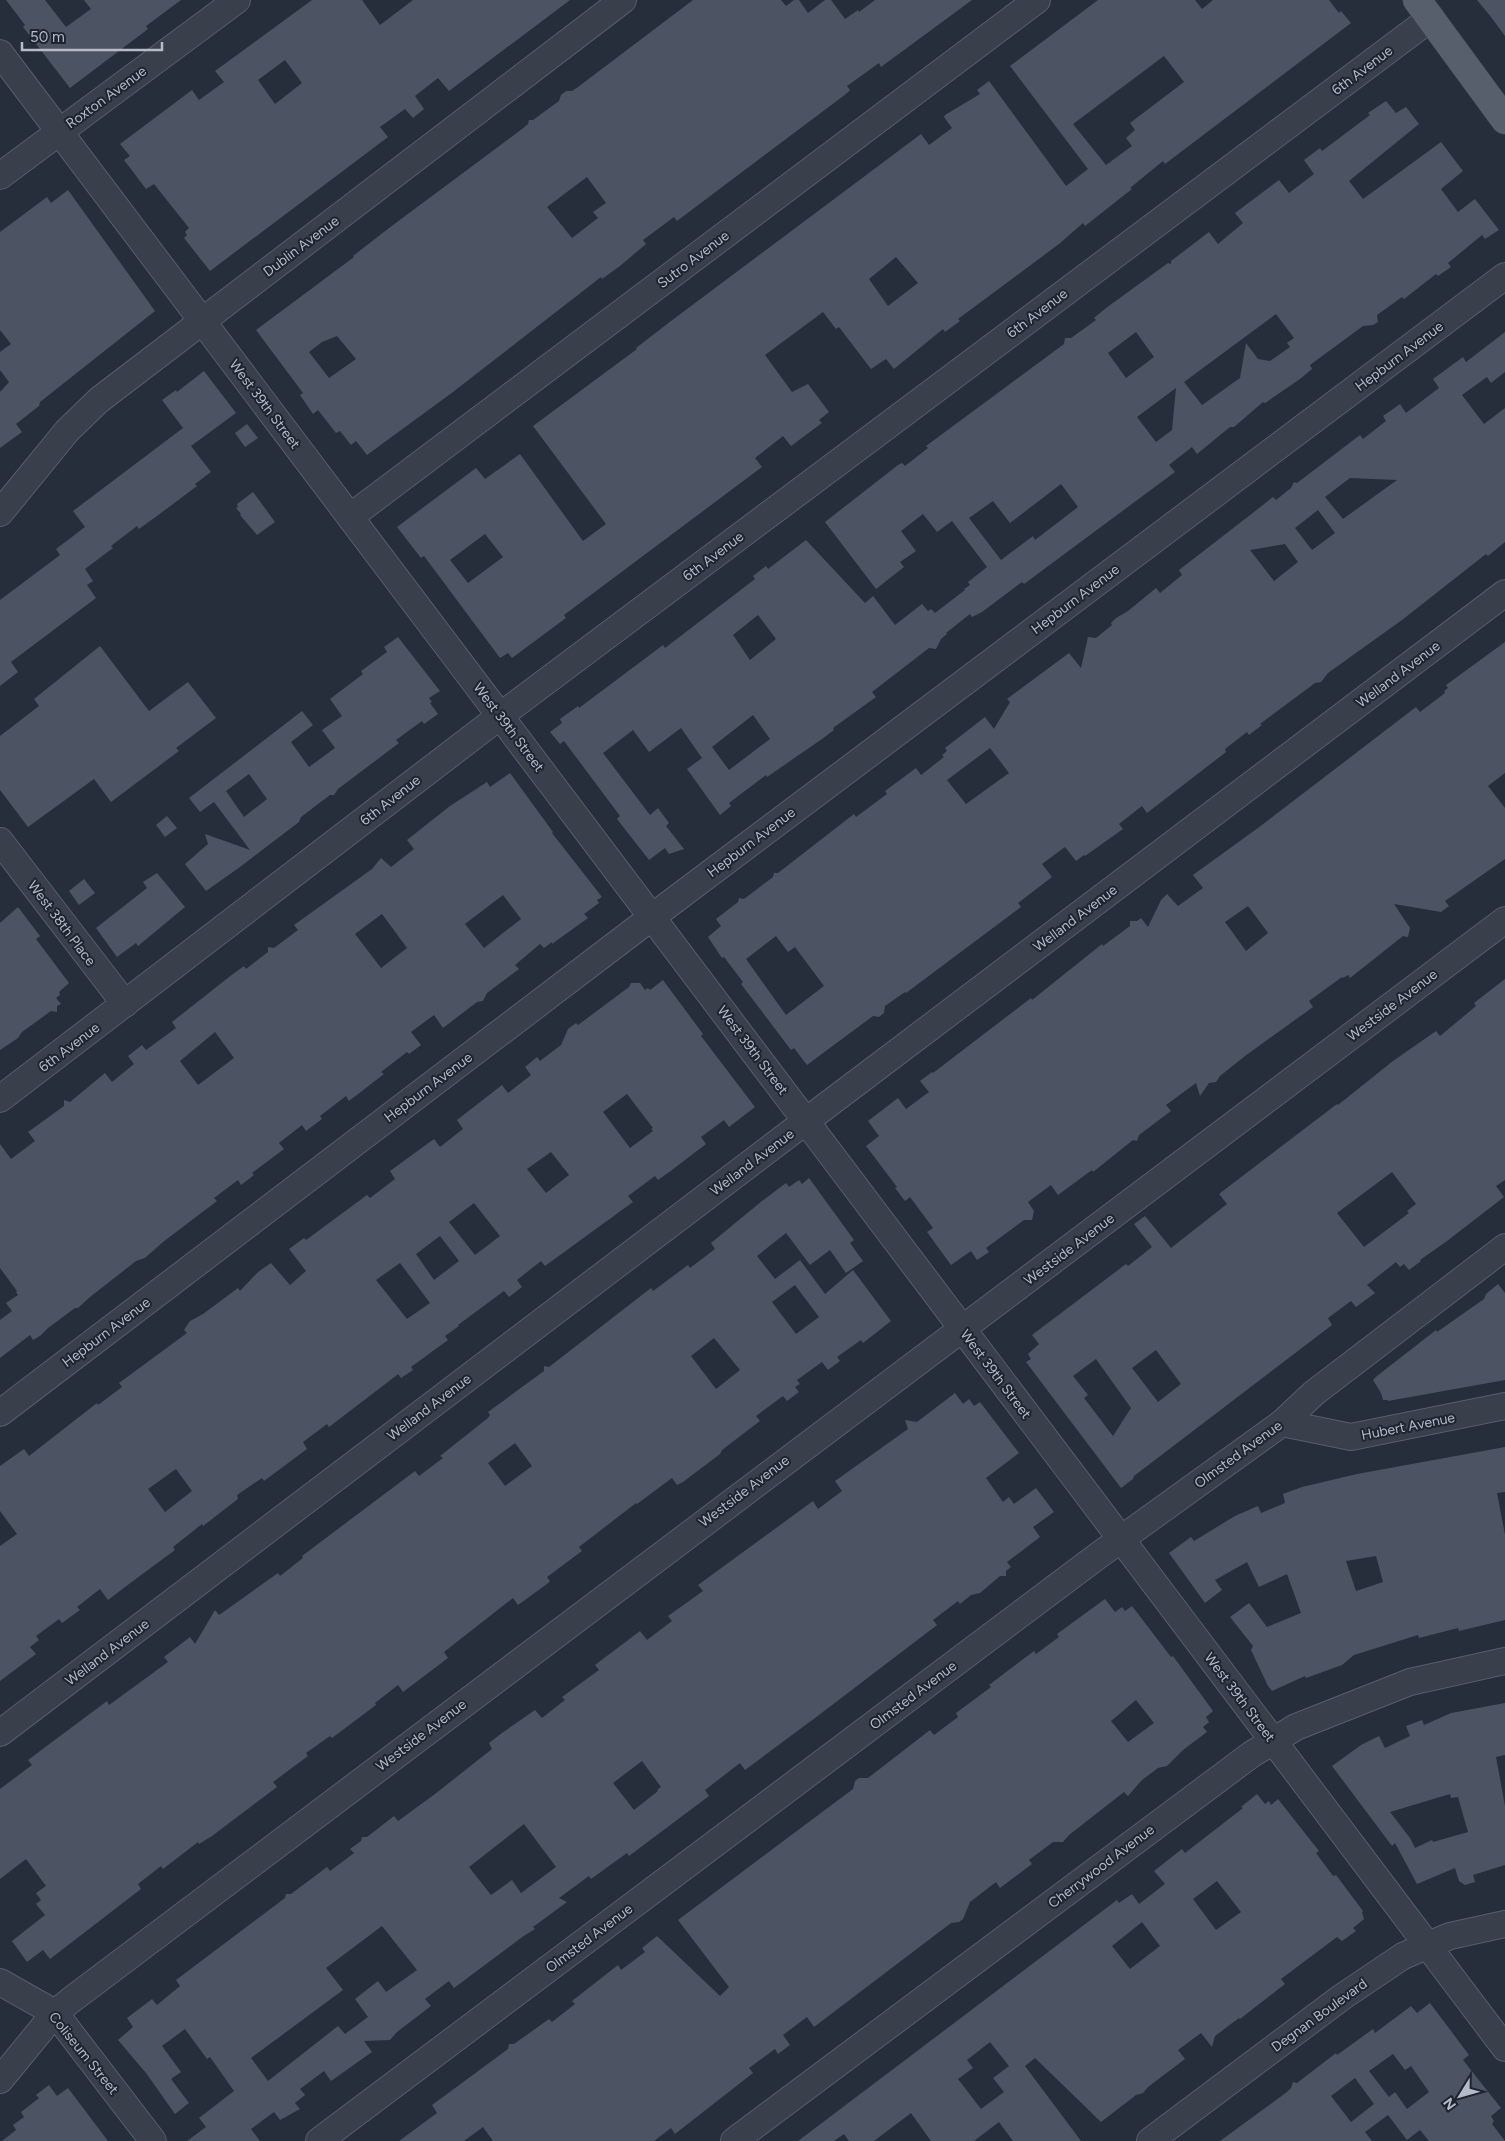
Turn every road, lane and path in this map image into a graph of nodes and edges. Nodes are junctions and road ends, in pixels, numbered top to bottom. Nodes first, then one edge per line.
1 (237, 0) edge
2 (623, 0) edge
3 (1037, 0) edge
4 (1424, 9) edge
5 (0, 53) edge
6 (1505, 120) edge
7 (59, 132) junction
8 (0, 176) edge
9 (1505, 276) edge
10 (202, 321) junction
11 (0, 514) edge
12 (350, 517) junction
13 (1505, 593) edge
14 (500, 716) junction
15 (0, 841) edge
16 (652, 917) junction
17 (1505, 920) edge
18 (125, 1004) junction
19 (0, 1099) edge
20 (806, 1121) junction
21 (1505, 1247) edge
22 (962, 1328) junction
23 (1505, 1406) edge
24 (0, 1413) edge
25 (1282, 1423) junction
26 (1121, 1539) junction
27 (1505, 1661) edge
28 (0, 1733) edge
29 (1273, 1741) junction
30 (1505, 1924) edge
31 (1427, 1944) junction
32 (0, 1982) edge
33 (55, 2012) junction
34 (1505, 2048) edge
35 (0, 2080) edge
36 (153, 2141) edge
37 (319, 2141) edge
38 (734, 2141) edge
39 (1150, 2141) edge

1 - 7 street, Roxton Avenue
2 - 10 street, Dublin Avenue
3 - 12 street, Sutro Avenue
4 - 6 main road
4 - 14 street, 6th Avenue
5 - 7 street, West 39th Street
7 - 8 street, Roxton Avenue
7 - 10 street, West 39th Street
9 - 16 street, Hepburn Avenue
10 - 11 street, Dublin Avenue
10 - 12 street, West 39th Street
12 - 14 street, West 39th Street
13 - 20 street, Welland Avenue
14 - 16 street, West 39th Street
14 - 18 street, 6th Avenue
15 - 18 street, West 38th Place
16 - 20 street, West 39th Street
16 - 24 street, Hepburn Avenue
17 - 22 street, Westside Avenue
18 - 19 street, 6th Avenue
20 - 22 street, West 39th Street
20 - 28 street, Welland Avenue
21 - 25 street, Olmsted Avenue
22 - 26 street, West 39th Street
22 - 33 street, Westside Avenue
23 - 25 street, Hubert Avenue
25 - 26 street, Olmsted Avenue
26 - 29 street, West 39th Street
26 - 37 street, Olmsted Avenue
27 - 29 street, Cherrywood Avenue
29 - 31 street, West 39th Street
29 - 38 street, Cherrywood Avenue
30 - 31 street, Degnan Boulevard
31 - 34 street, West 39th Street
31 - 39 street, Degnan Boulevard
32 - 33 street, Coliseum Street
33 - 35 street, Westside Avenue
33 - 36 street, Coliseum Street

